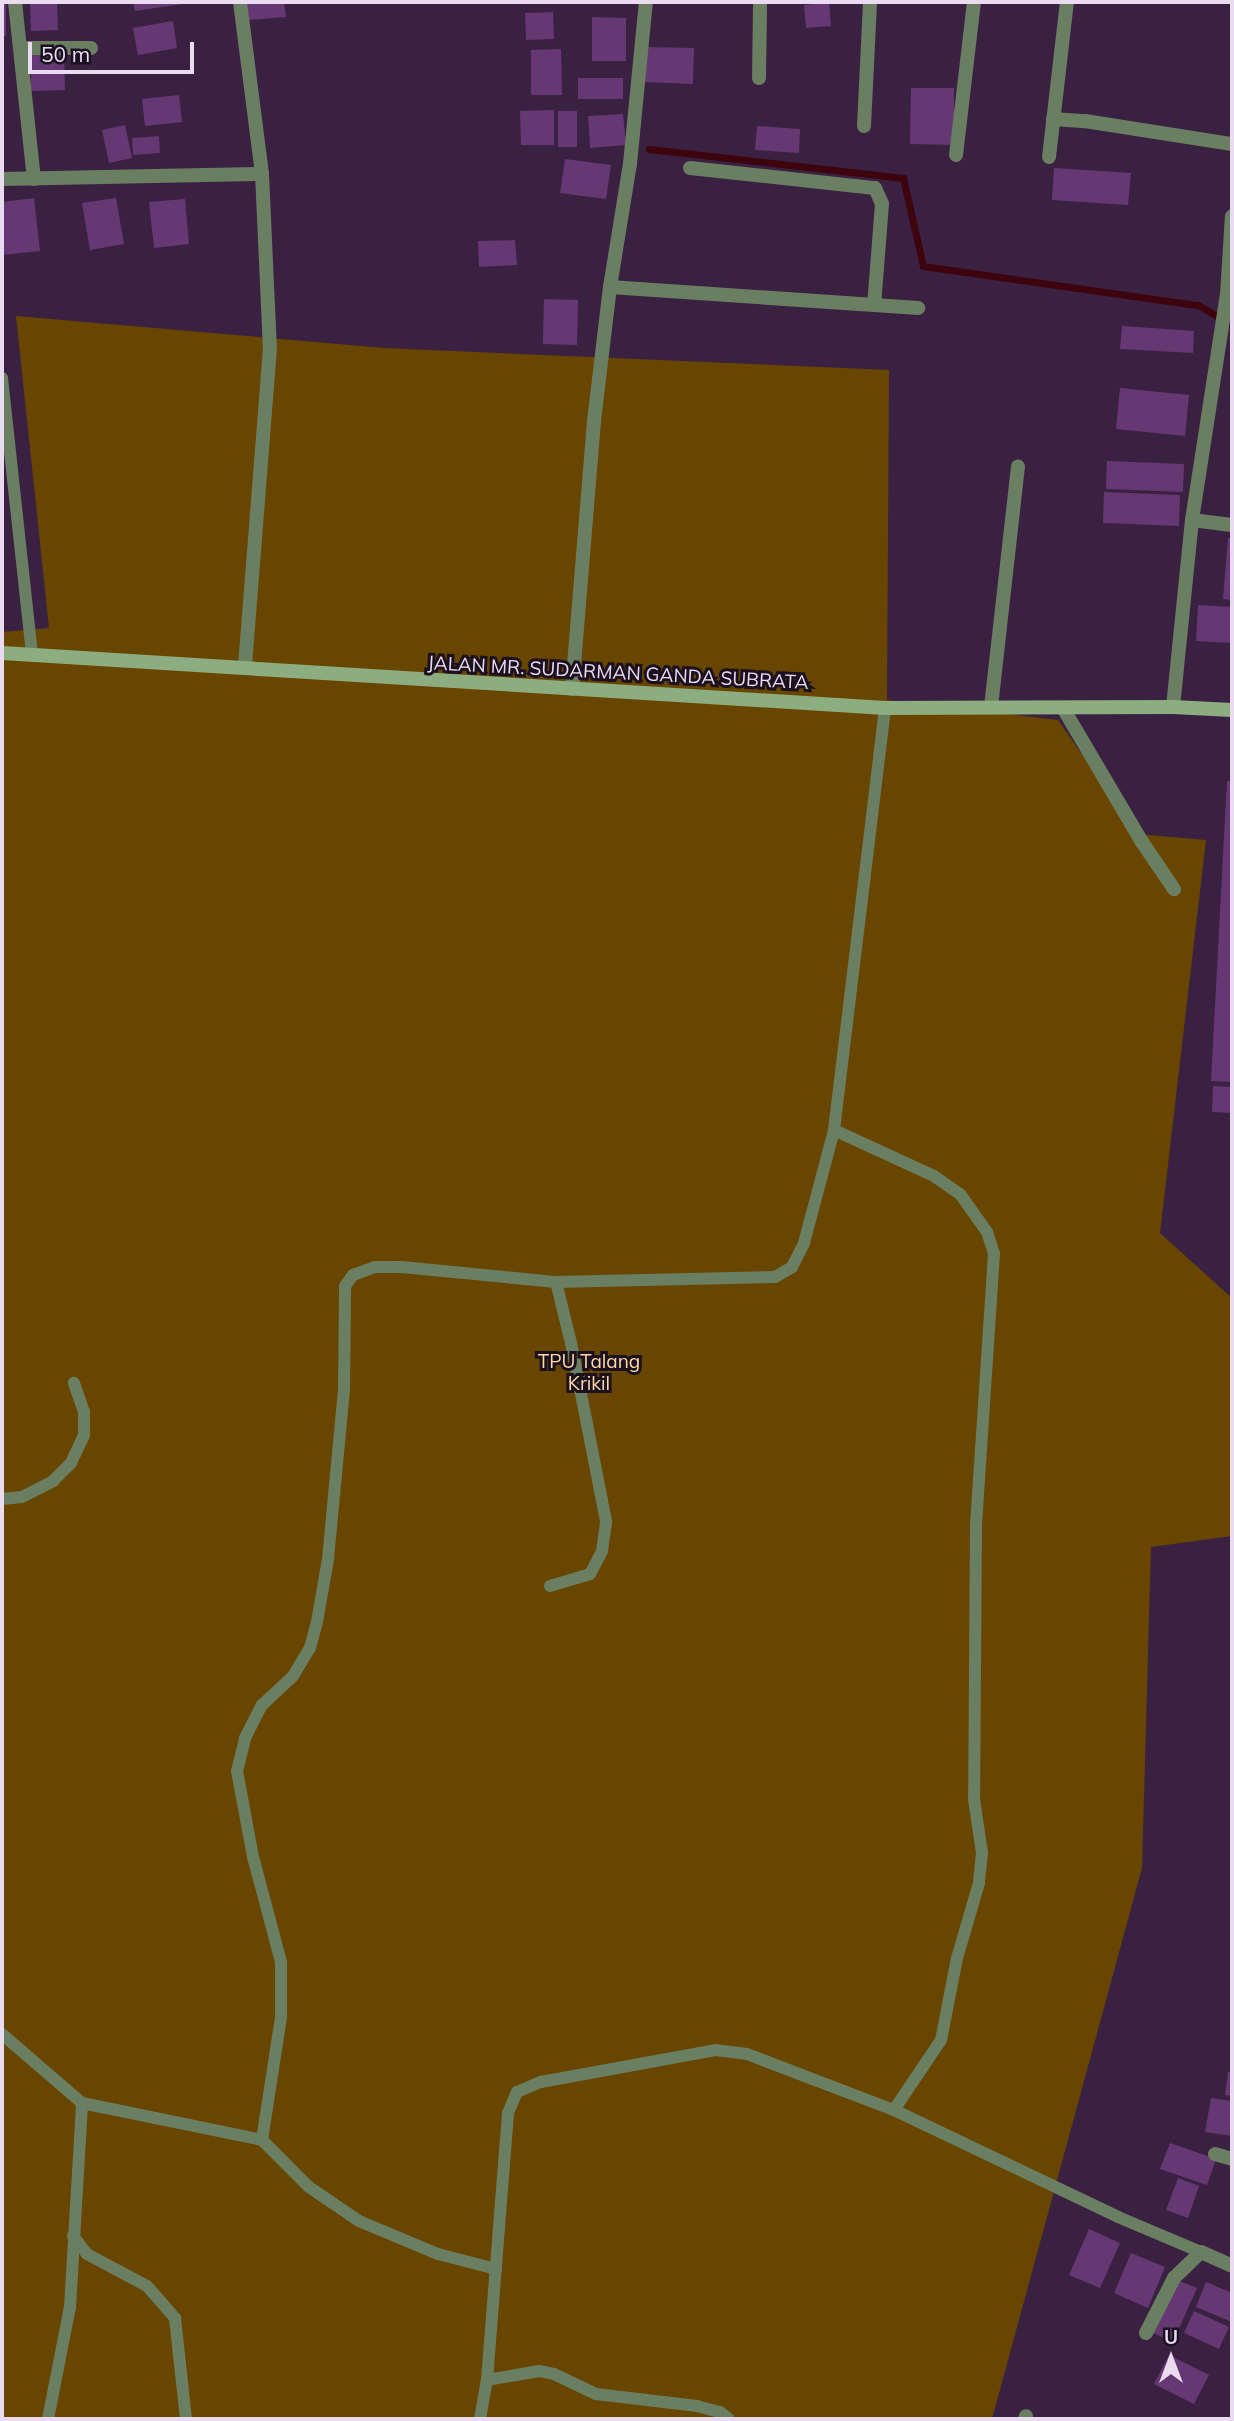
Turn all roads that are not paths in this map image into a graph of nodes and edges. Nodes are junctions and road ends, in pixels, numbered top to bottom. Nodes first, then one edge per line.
1 (15, 2) edge
2 (240, 2) edge
3 (646, 2) edge
4 (760, 2) edge
5 (870, 2) edge
6 (974, 2) edge
7 (1067, 2) edge
8 (22, 48) junction
9 (91, 48) dead end
10 (759, 78) dead end
11 (1053, 119) junction
12 (864, 126) dead end
13 (1232, 144) edge
14 (957, 155) dead end
15 (1048, 157) dead end
16 (690, 168) dead end
17 (262, 174) junction
18 (2, 179) edge
19 (34, 179) junction
20 (1232, 216) edge
21 (610, 287) junction
22 (874, 305) junction
23 (918, 308) dead end
24 (2, 378) edge
25 (1018, 467) dead end
26 (1192, 520) junction
27 (1232, 525) edge
28 (2, 653) edge
29 (32, 655) junction
30 (245, 668) junction
31 (572, 689) junction
32 (991, 707) junction
33 (1172, 707) junction
34 (885, 708) junction
35 (1063, 708) junction
36 (1232, 710) edge
37 (1174, 889) dead end
38 (834, 1130) junction
39 (556, 1282) junction
40 (74, 1383) dead end
41 (2, 1499) edge
42 (550, 1586) dead end
43 (2, 2034) edge
44 (82, 2103) junction
45 (894, 2110) junction
46 (262, 2140) junction
47 (1215, 2154) dead end
48 (1232, 2159) edge
49 (73, 2236) junction
50 (1200, 2252) junction
51 (1232, 2266) edge
52 (496, 2269) junction
53 (1146, 2333) dead end
54 (487, 2380) junction
55 (48, 2419) edge
56 (186, 2419) edge
57 (480, 2419) edge
58 (729, 2419) edge

1 - 8 street
2 - 17 street
3 - 21 street
4 - 10 street
5 - 12 street
6 - 14 street
7 - 11 street
8 - 9 street
8 - 19 street
11 - 13 street
11 - 15 street
16 - 22 street
17 - 19 street
17 - 30 street
18 - 19 street
20 - 26 street
21 - 22 street
21 - 31 street
22 - 23 street
24 - 29 lane
25 - 32 street
26 - 27 street
26 - 33 street
28 - 29 street, JALAN MR. SUDARMAN GANDA SUBRATA
29 - 30 street, JALAN MR. SUDARMAN GANDA SUBRATA
30 - 31 street, JALAN MR. SUDARMAN GANDA SUBRATA
31 - 34 street, JALAN MR. SUDARMAN GANDA SUBRATA
32 - 34 street, JALAN MR. SUDARMAN GANDA SUBRATA
32 - 35 street, JALAN MR. SUDARMAN GANDA SUBRATA
33 - 35 street, JALAN MR. SUDARMAN GANDA SUBRATA
33 - 36 street, JALAN MR. SUDARMAN GANDA SUBRATA
34 - 38 lane
35 - 37 street
38 - 39 lane
38 - 45 lane
39 - 42 lane
39 - 46 lane
40 - 41 lane
43 - 44 lane
44 - 46 lane
44 - 49 lane
45 - 50 lane
45 - 52 lane
46 - 52 lane
47 - 48 street
49 - 55 lane
49 - 56 lane
50 - 51 street
50 - 53 street
52 - 54 lane
54 - 57 lane
54 - 58 lane

